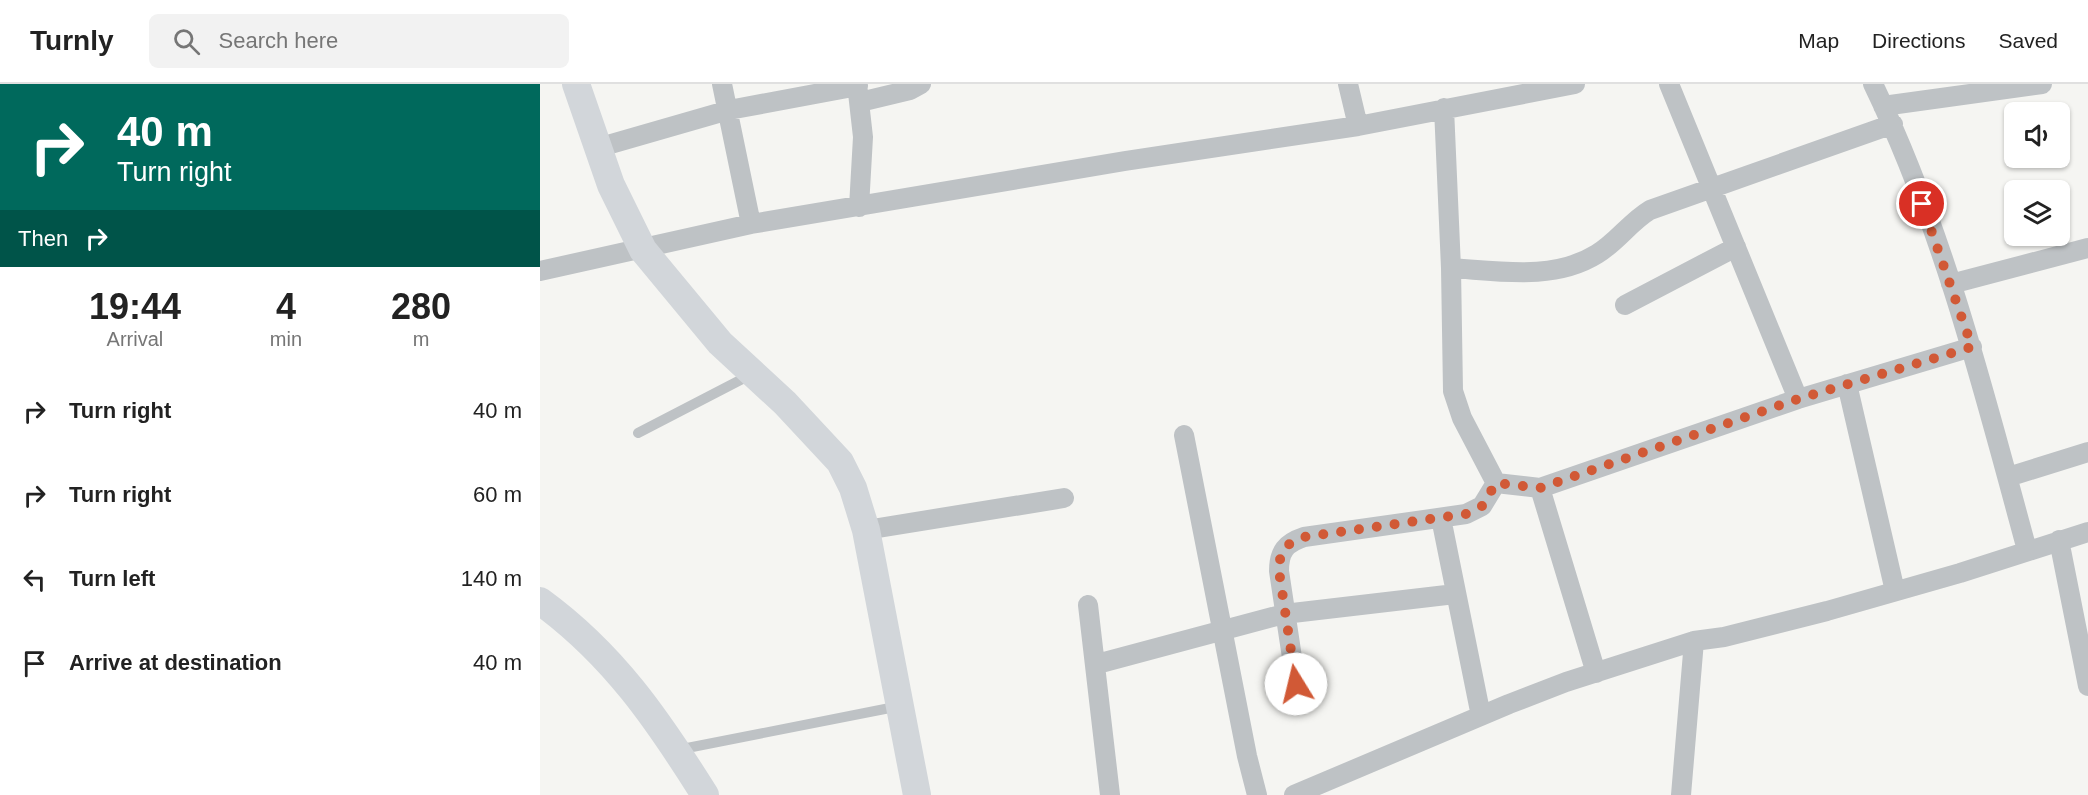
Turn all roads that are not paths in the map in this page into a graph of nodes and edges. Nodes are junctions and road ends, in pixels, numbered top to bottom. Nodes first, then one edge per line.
1 (576, 84) edge
2 (723, 84) edge
3 (921, 84) edge
4 (1348, 84) edge
5 (1575, 84) edge
6 (1669, 84) edge
7 (1873, 84) edge
8 (2042, 84) edge
9 (858, 91) edge
10 (1884, 105) junction
11 (1444, 108) junction
12 (729, 110) junction
13 (1893, 124) junction
14 (1358, 126) junction
15 (597, 148) junction
16 (1712, 188) junction
17 (859, 207) junction
18 (751, 224) junction
19 (1736, 247) junction
20 (2088, 248) edge
21 (643, 250) junction
22 (1451, 268) junction
23 (540, 271) edge
24 (1951, 284) junction
25 (1625, 305) dead end
26 (1972, 347) junction
27 (753, 373) junction
28 (1846, 384) junction
29 (1798, 399) junction
30 (638, 433) dead end
31 (1184, 435) dead end
32 (2088, 452) edge
33 (2008, 477) junction
34 (1496, 483) junction
35 (1540, 488) junction
36 (1065, 498) dead end
37 (1441, 518) junction
38 (866, 530) junction
39 (2088, 532) edge
40 (2058, 540) junction
41 (2028, 550) junction
42 (1895, 591) junction
43 (1455, 594) junction
44 (540, 601) edge
45 (1088, 605) dead end
46 (1284, 614) junction
47 (1222, 630) junction
48 (1694, 641) junction
49 (1097, 664) junction
50 (1596, 673) junction
51 (1296, 684) dead end
52 (2088, 686) edge
53 (900, 706) junction
54 (1481, 716) junction
55 (677, 750) junction
56 (1340, 786) edge
57 (705, 795) edge
58 (917, 795) edge
59 (1110, 795) edge
60 (1257, 795) edge
61 (1294, 795) edge
62 (1681, 795) edge

1 - 15 street
2 - 12 street
3 - 9 street
4 - 14 street
5 - 11 street
6 - 16 street
7 - 10 street
8 - 10 street
9 - 12 street
9 - 17 street
10 - 13 street
11 - 14 street
11 - 22 street
12 - 15 street
12 - 18 street
13 - 16 street
13 - 24 street
14 - 17 street
15 - 21 street
16 - 19 street
16 - 22 street
17 - 18 street
18 - 21 street
19 - 25 street
19 - 29 street
20 - 24 street
21 - 23 street
21 - 27 street
22 - 34 street
24 - 26 street
26 - 28 street
26 - 33 street
27 - 30 lane
27 - 38 street
28 - 29 street
28 - 42 street
29 - 35 street
31 - 47 street
32 - 33 street
33 - 41 street
34 - 35 street
34 - 37 street
35 - 50 street
36 - 38 street
37 - 43 street
37 - 46 street
38 - 53 street
39 - 40 street
40 - 41 street
40 - 52 street
41 - 42 street
42 - 48 street
43 - 46 street
43 - 54 street
44 - 55 street
45 - 49 street
46 - 47 street
46 - 51 street
47 - 49 street
47 - 60 street
48 - 50 street
48 - 62 street
49 - 59 street
50 - 54 street
53 - 55 lane
53 - 58 street
54 - 56 street
55 - 57 street
56 - 61 street

